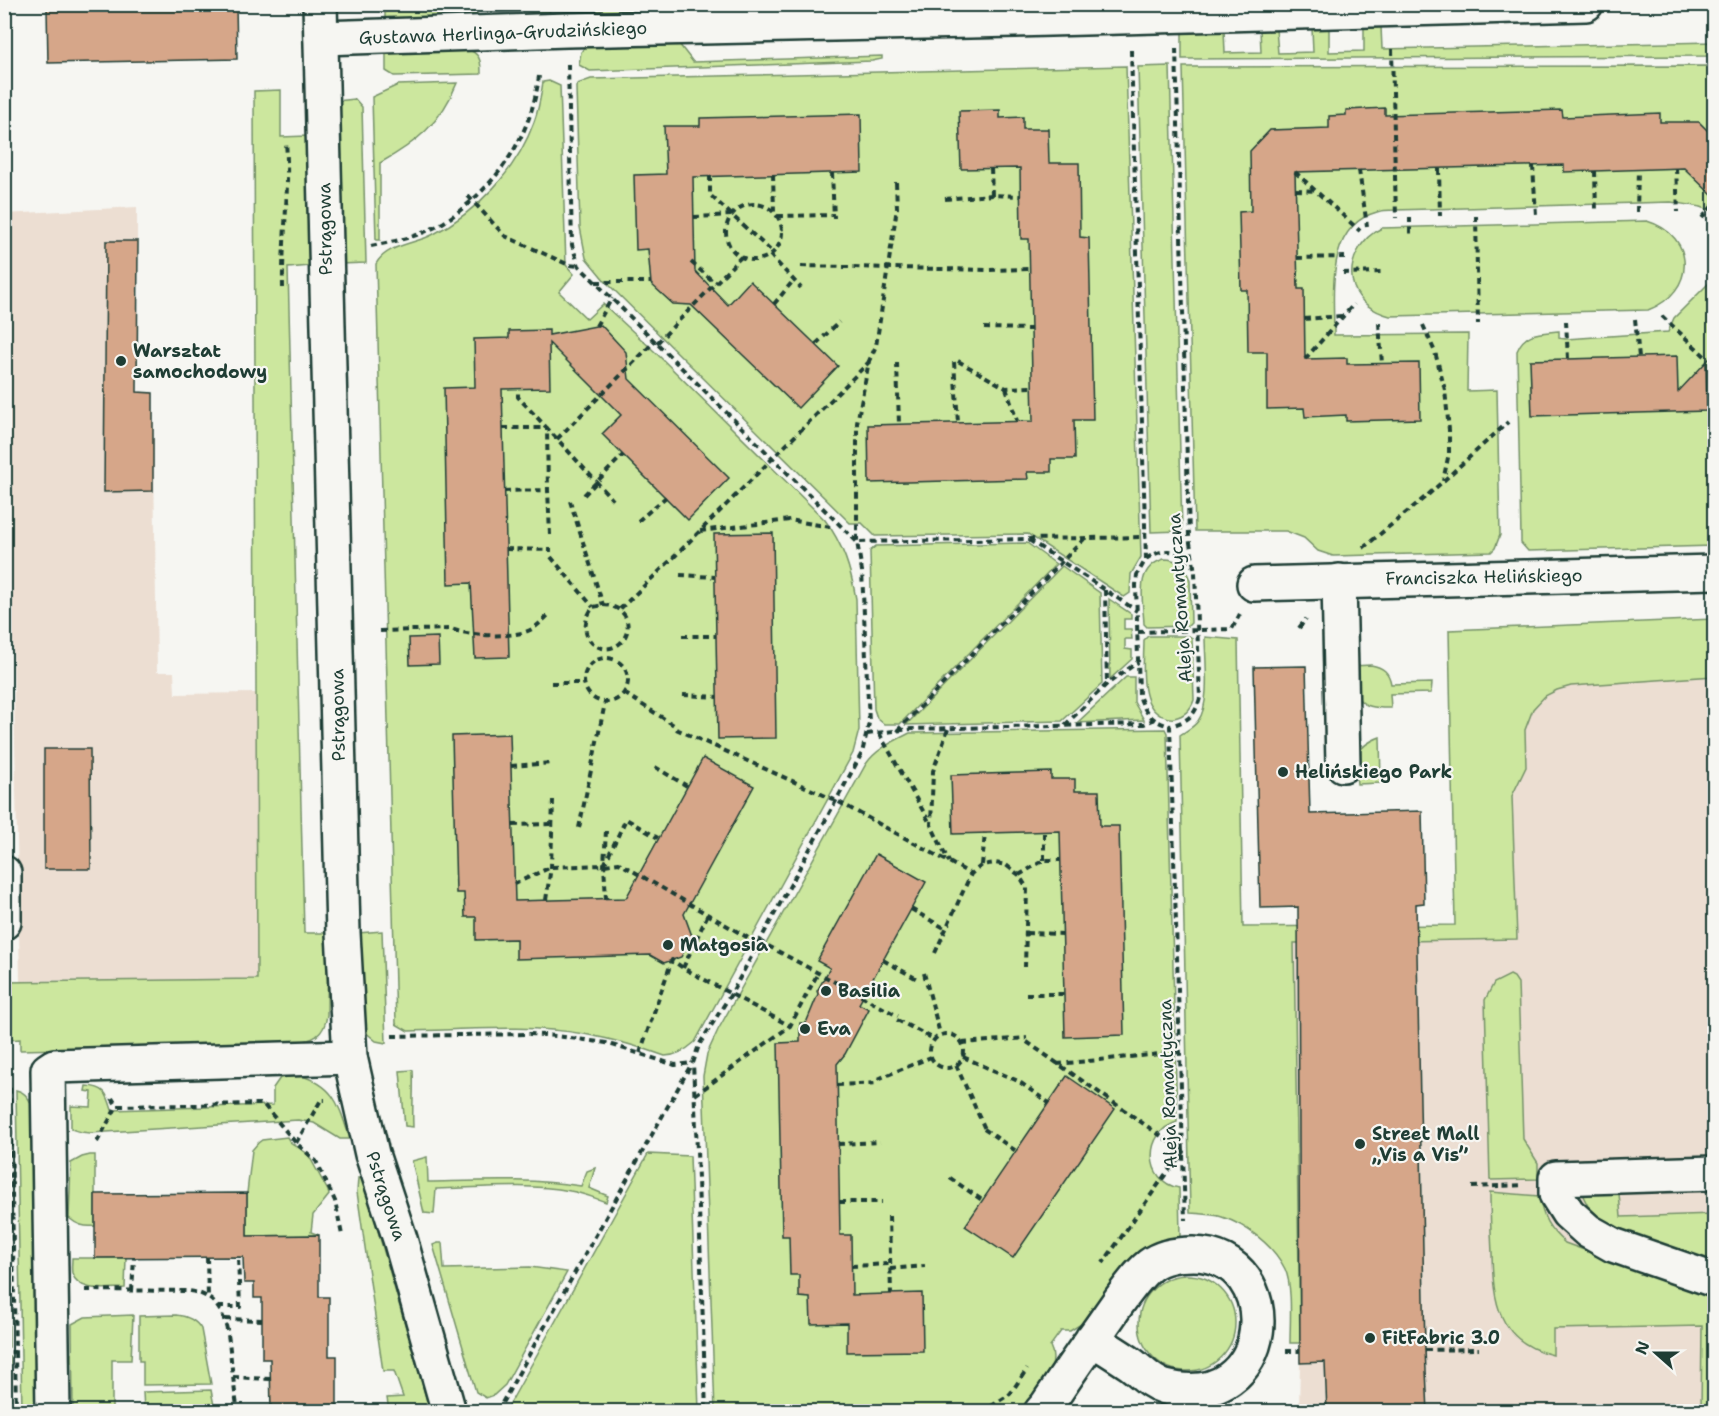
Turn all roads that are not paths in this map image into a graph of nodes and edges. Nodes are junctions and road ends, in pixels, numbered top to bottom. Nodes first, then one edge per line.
1 (320, 4) edge
2 (1586, 4) edge
3 (566, 17) edge
4 (321, 38) junction
5 (1347, 567) junction
6 (1714, 572) edge
7 (1254, 584) road end
8 (1343, 765) dead end
9 (4, 873) edge
10 (4, 922) edge
11 (350, 1057) junction
12 (1714, 1173) edge
13 (1714, 1280) edge
14 (1090, 1342) junction
15 (53, 1412) edge
16 (448, 1412) edge
17 (1041, 1412) edge

1 - 4 street, Pstrągowa
2 - 3 street, Gustawa Herlinga-Grudzińskiego
3 - 4 street, Gustawa Herlinga-Grudzińskiego
4 - 11 street, Pstrągowa
5 - 6 street, Franciszka Helińskiego
5 - 7 street, Franciszka Helińskiego
5 - 8 street
9 - 10 street
11 - 15 street
11 - 16 street, Pstrągowa
12 - 13 street
14 - 14 street
14 - 17 street

